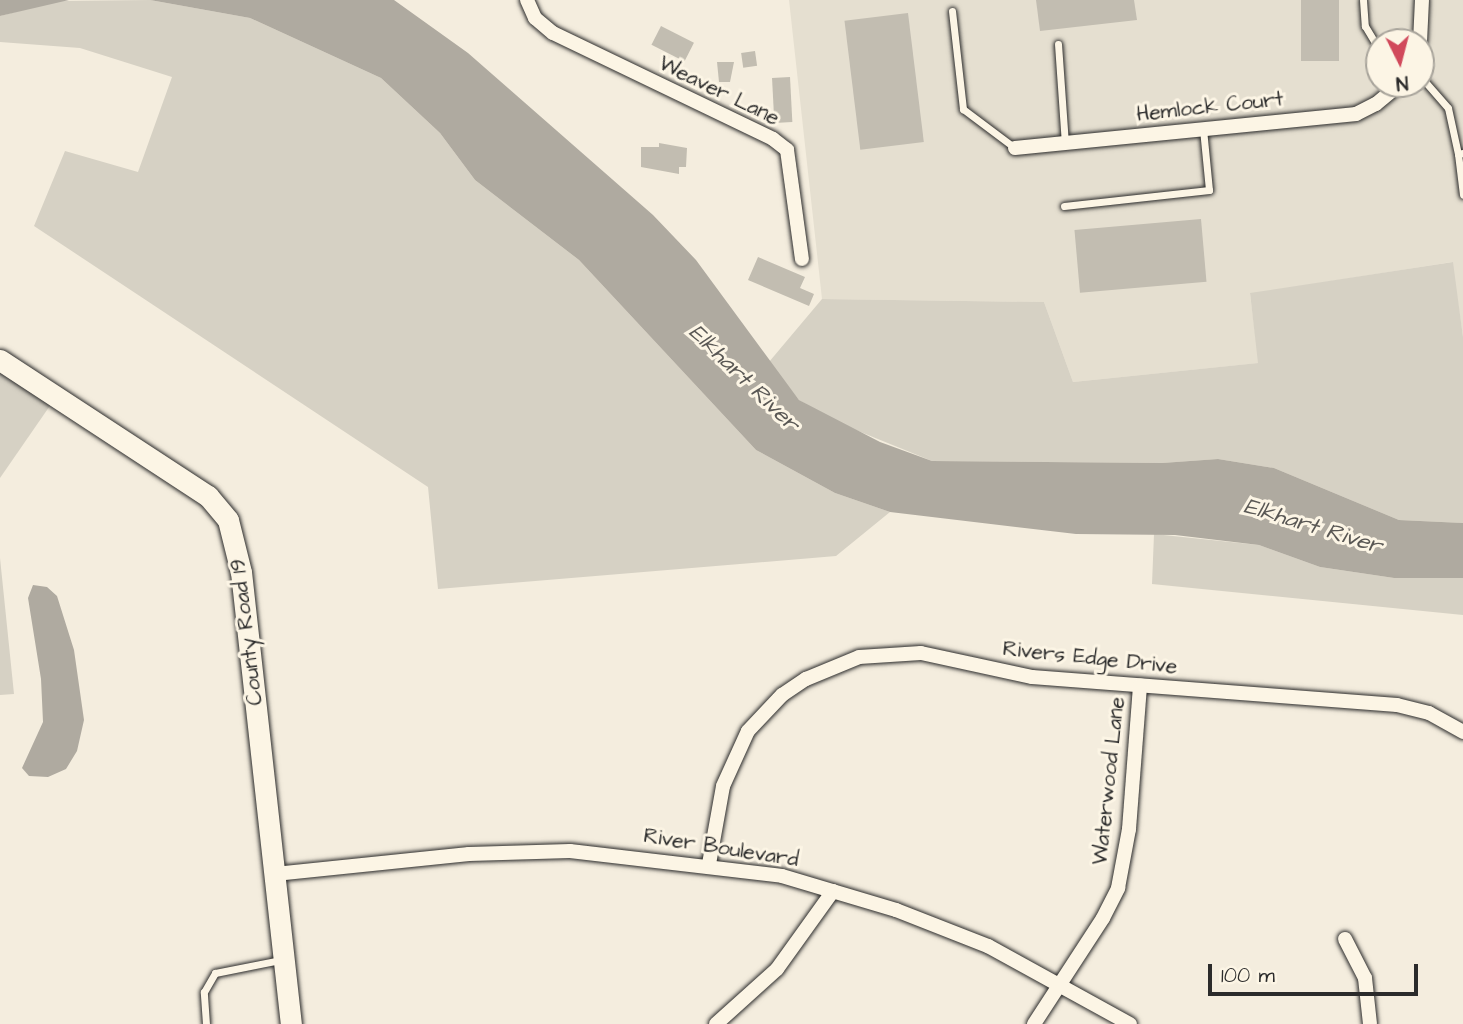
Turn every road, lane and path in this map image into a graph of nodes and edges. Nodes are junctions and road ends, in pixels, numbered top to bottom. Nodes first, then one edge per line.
1 (527, 0) edge
2 (1363, 0) edge
3 (1422, 0) edge
4 (952, 11) dead end
5 (1366, 28) edge
6 (1421, 28) edge
7 (1058, 44) dead end
8 (1435, 93) edge
9 (1383, 98) edge
10 (1203, 129) junction
11 (1065, 144) junction
12 (1015, 148) joint
13 (1460, 154) edge
14 (1463, 195) edge
15 (1064, 206) dead end
16 (802, 259) dead end
17 (0, 360) edge
18 (1140, 685) junction
19 (1463, 732) edge
20 (709, 864) junction
21 (275, 874) junction
22 (833, 891) junction
23 (1345, 939) dead end
24 (284, 960) junction
25 (1061, 982) junction
26 (206, 1024) edge
27 (291, 1024) edge
28 (716, 1024) edge
29 (1034, 1024) edge
30 (1130, 1024) edge
31 (1370, 1024) edge

1 - 16 street, Weaver Lane
2 - 5 lane
3 - 6 street
4 - 12 lane
7 - 11 lane
8 - 13 lane
9 - 10 street, Hemlock Court
10 - 11 street, Hemlock Court
10 - 15 lane
11 - 12 street, Hemlock Court
13 - 14 lane
17 - 21 street, County Road 19
18 - 19 street, Rivers Edge Drive
18 - 20 street, Rivers Edge Drive
18 - 25 street, Waterwood Lane
20 - 21 street, River Boulevard
20 - 22 street, River Boulevard
21 - 24 street, County Road 19
22 - 25 street, River Boulevard
22 - 28 street
23 - 31 street
24 - 26 lane
24 - 27 street, County Road 19
25 - 29 street, Waterwood Lane
25 - 30 street, River Boulevard

